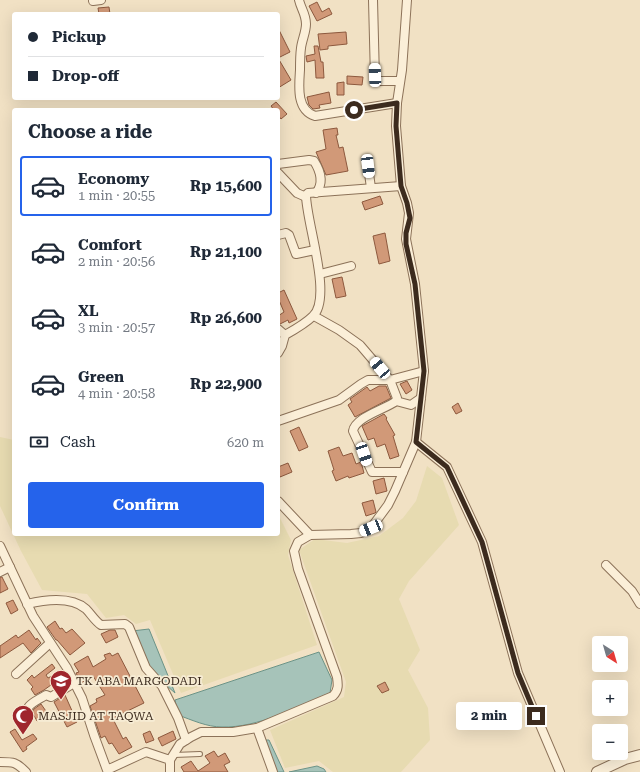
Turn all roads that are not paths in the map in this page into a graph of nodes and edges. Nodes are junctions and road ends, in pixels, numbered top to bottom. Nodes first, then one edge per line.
1 (299, 0) edge
2 (373, 0) edge
3 (407, 0) edge
4 (400, 81) junction
5 (397, 103) junction
6 (280, 164) edge
7 (368, 166) dead end
8 (280, 175) edge
9 (401, 186) junction
10 (371, 188) junction
11 (316, 193) junction
12 (306, 197) junction
13 (280, 234) edge
14 (315, 250) junction
15 (351, 266) dead end
16 (320, 274) junction
17 (314, 316) junction
18 (280, 331) edge
19 (285, 335) junction
20 (280, 350) edge
21 (424, 371) junction
22 (390, 380) junction
23 (421, 398) junction
24 (396, 401) junction
25 (280, 420) edge
26 (416, 442) junction
27 (403, 472) junction
28 (280, 503) edge
29 (310, 535) junction
30 (0, 546) edge
31 (606, 565) dead end
32 (10, 567) junction
33 (0, 572) edge
34 (27, 604) junction
35 (640, 604) edge
36 (50, 643) junction
37 (16, 674) dead end
38 (74, 683) junction
39 (24, 721) dead end
40 (256, 728) junction
41 (186, 740) junction
42 (200, 754) dead end
43 (640, 755) edge
44 (172, 758) junction
45 (0, 762) edge
46 (105, 771) edge
47 (26, 772) edge
48 (170, 772) edge
49 (273, 772) edge
50 (560, 772) edge
51 (597, 772) edge

1 - 5 street
2 - 4 street
3 - 4 street
4 - 5 street
5 - 9 street
6 - 11 street
7 - 10 street
8 - 12 street
9 - 10 street
9 - 21 street
10 - 11 street
11 - 12 street
12 - 14 street
13 - 14 street
14 - 16 street
15 - 16 street
16 - 17 street
17 - 19 street
17 - 22 street
18 - 19 street
19 - 20 street
21 - 22 street
21 - 23 street
22 - 24 street
22 - 25 street
23 - 24 street
23 - 26 street
24 - 27 street
26 - 27 street
26 - 50 street
27 - 29 street
28 - 29 street
29 - 40 street
30 - 32 street
31 - 35 street
32 - 33 street
32 - 34 street
34 - 36 street
34 - 41 street
36 - 37 street
36 - 38 street
38 - 39 street
38 - 46 street
40 - 41 street
40 - 49 street
41 - 44 street
42 - 44 lane
43 - 51 street
44 - 46 street
44 - 48 street
45 - 47 street

